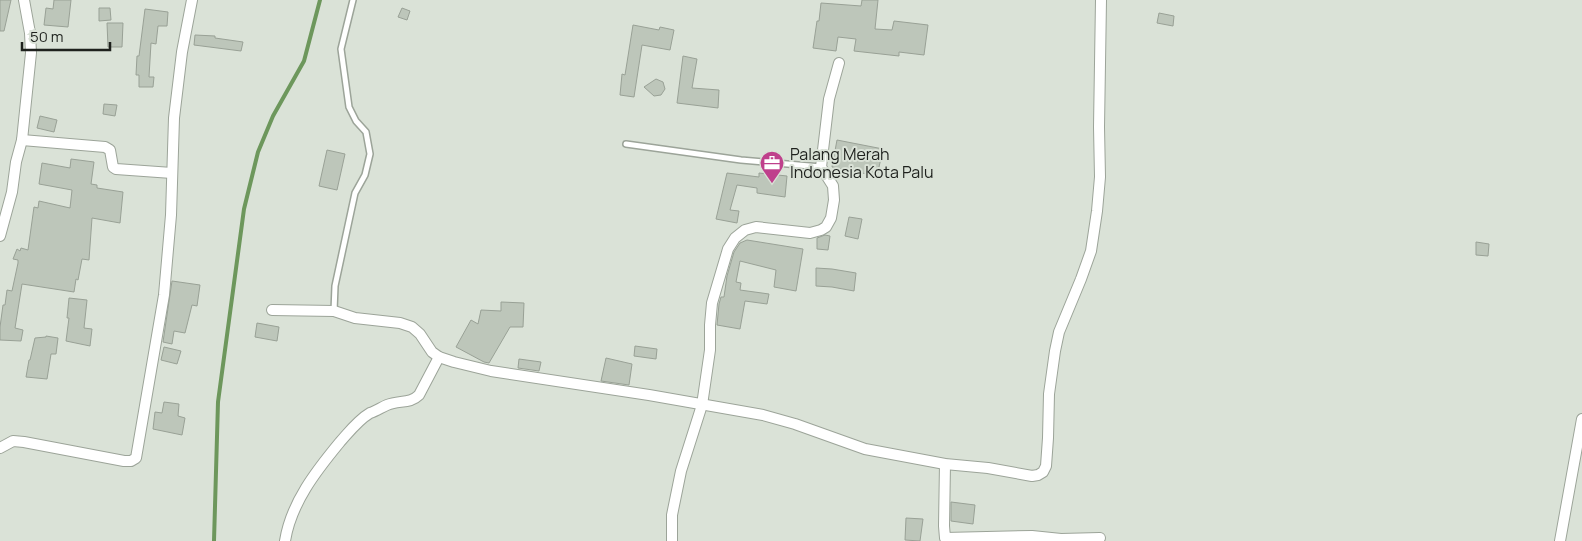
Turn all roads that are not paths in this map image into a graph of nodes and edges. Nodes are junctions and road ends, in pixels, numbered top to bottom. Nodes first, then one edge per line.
1 (24, 0) edge
2 (192, 0) edge
3 (353, 0) edge
4 (1101, 0) edge
5 (839, 63) dead end
6 (22, 140) junction
7 (626, 144) dead end
8 (821, 167) junction
9 (172, 173) junction
10 (0, 236) edge
11 (272, 310) dead end
12 (334, 311) junction
13 (439, 357) junction
14 (702, 405) junction
15 (1582, 420) edge
16 (0, 448) edge
17 (945, 464) junction
18 (1032, 538) edge
19 (1100, 538) dead end
20 (945, 540) edge
21 (1061, 540) edge
22 (285, 541) edge
23 (672, 541) edge
24 (1560, 541) edge

1 - 6 street
2 - 9 street
3 - 12 lane
4 - 17 street
5 - 8 street
6 - 9 street
6 - 10 street
7 - 8 lane
8 - 14 street
9 - 16 street
11 - 12 street
12 - 13 street
13 - 14 street
13 - 22 street
14 - 17 street
14 - 23 street
15 - 24 street
17 - 20 street
18 - 20 street
18 - 21 street
19 - 21 street

